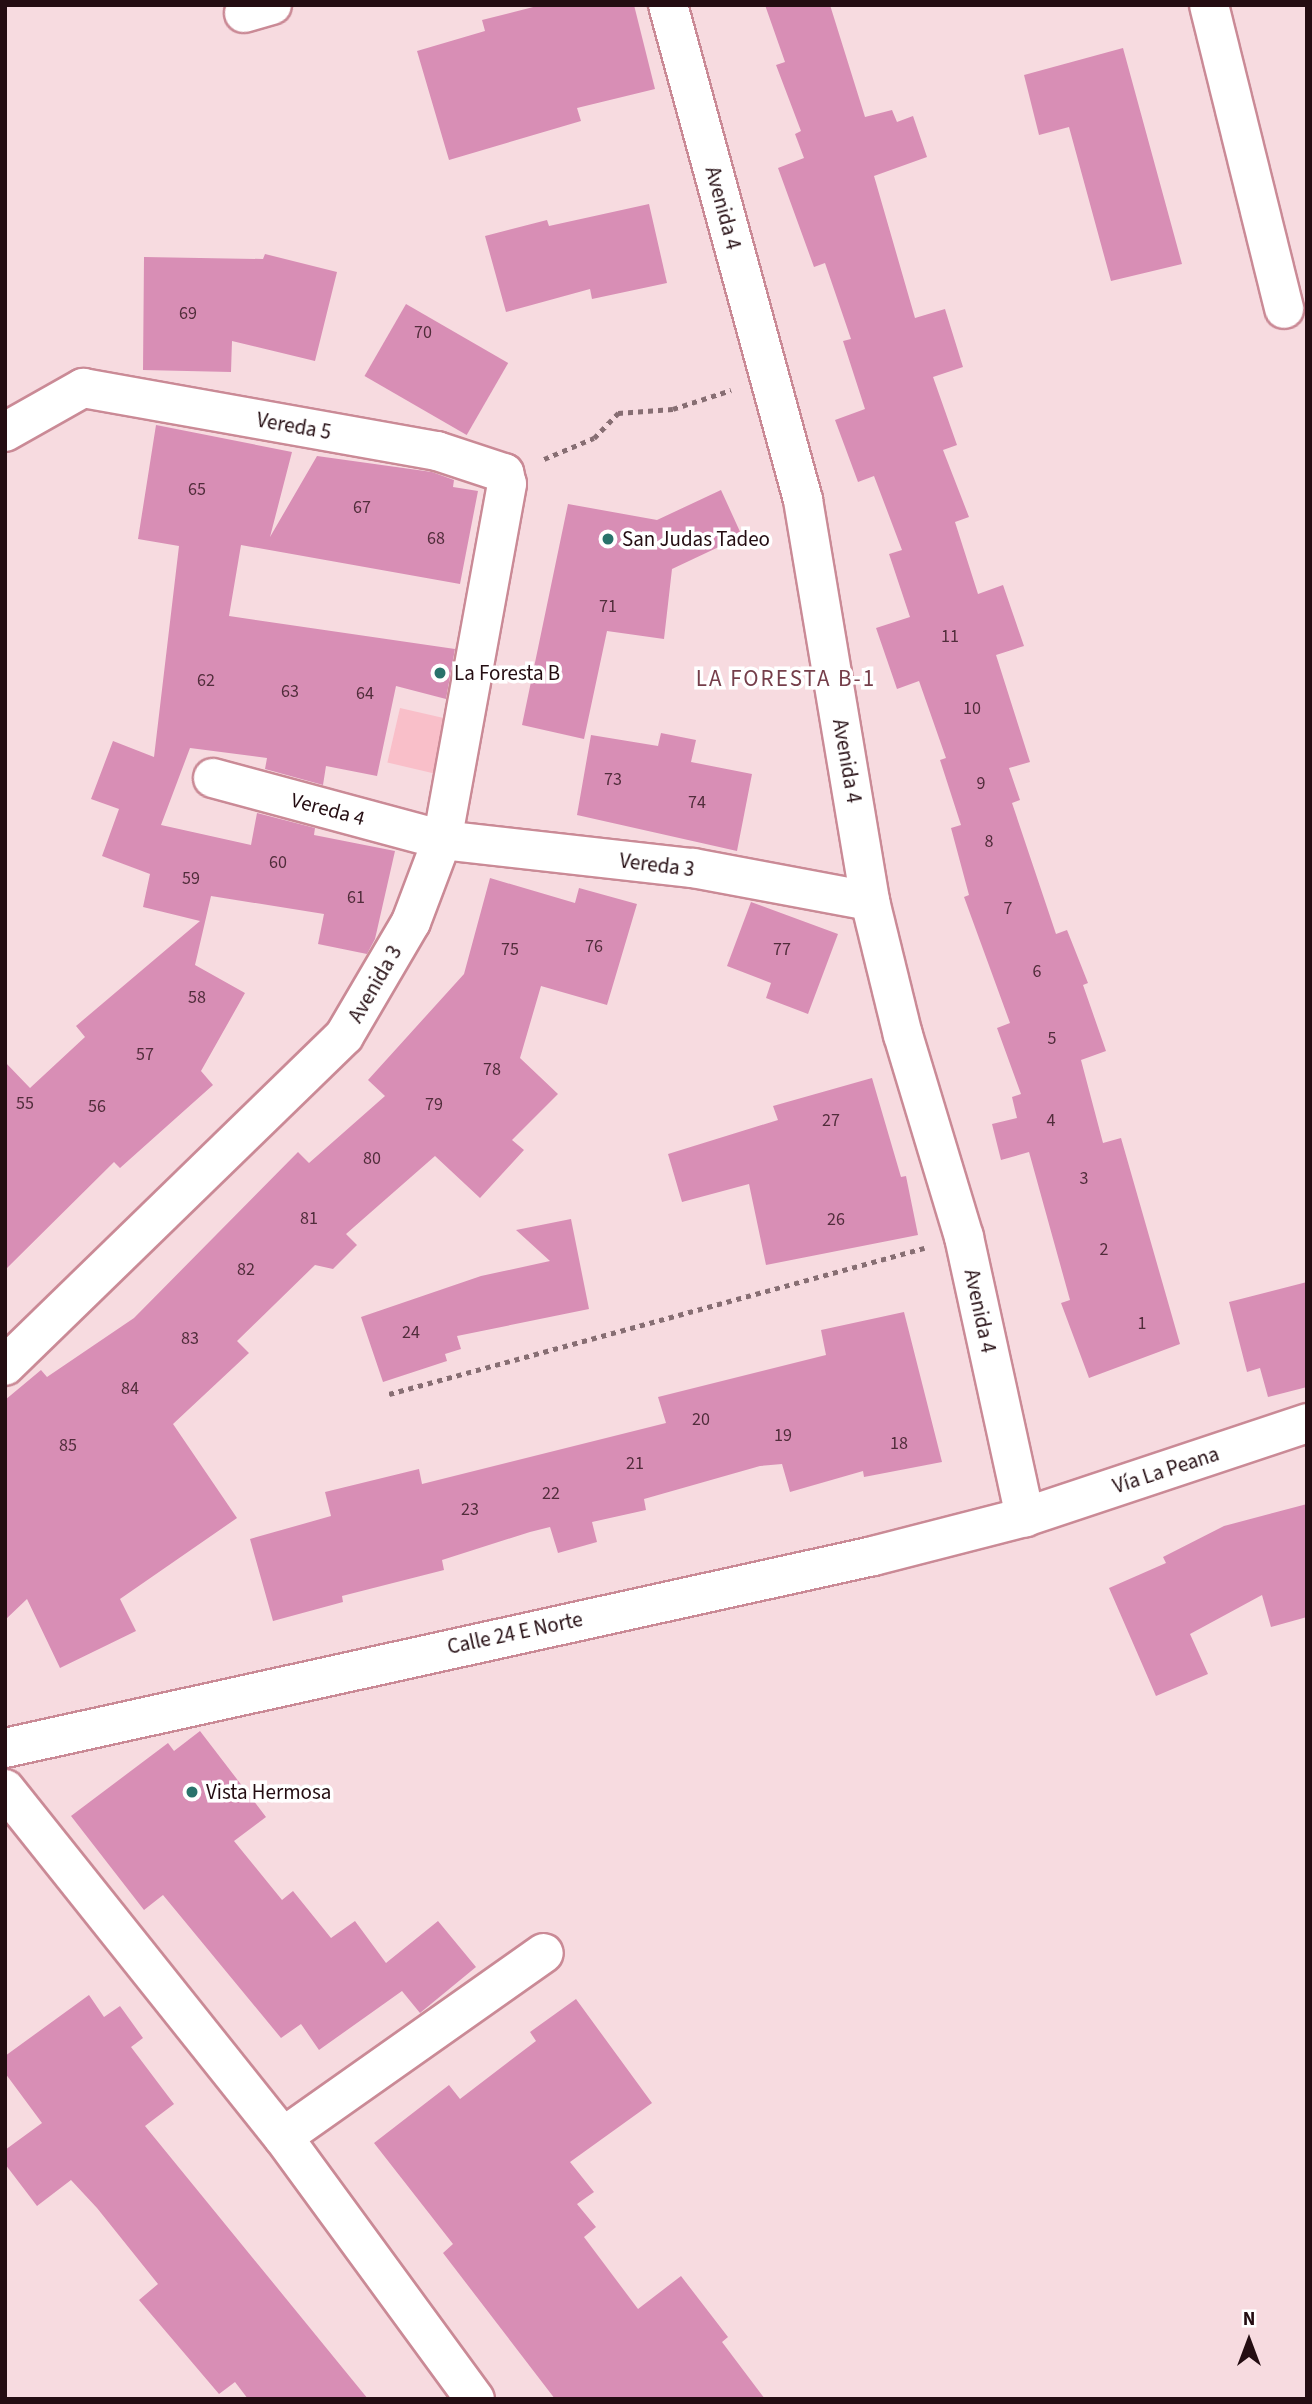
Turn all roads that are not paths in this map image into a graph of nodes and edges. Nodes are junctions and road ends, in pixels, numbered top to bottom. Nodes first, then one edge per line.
1 (668, 5) edge
2 (1209, 5) edge
3 (1284, 309) dead end
4 (5, 432) edge
5 (503, 473) joint
6 (214, 778) dead end
7 (442, 840) junction
8 (870, 901) junction
9 (5, 1366) edge
10 (1307, 1423) edge
11 (1025, 1517) junction
12 (5, 1748) edge
13 (5, 1789) edge
14 (544, 1953) dead end
15 (283, 2137) junction
16 (475, 2399) edge

1 - 8 street, Avenida 4
2 - 3 street
4 - 5 street, Vereda 5
5 - 7 street, Avenida 3
6 - 7 street, Vereda 4
7 - 8 street, Vereda 3
7 - 9 street, Avenida 3
8 - 11 street, Avenida 4
10 - 11 street, Vía La Peana
11 - 12 street, Calle 24 E Norte
13 - 15 street
14 - 15 street
15 - 16 street

